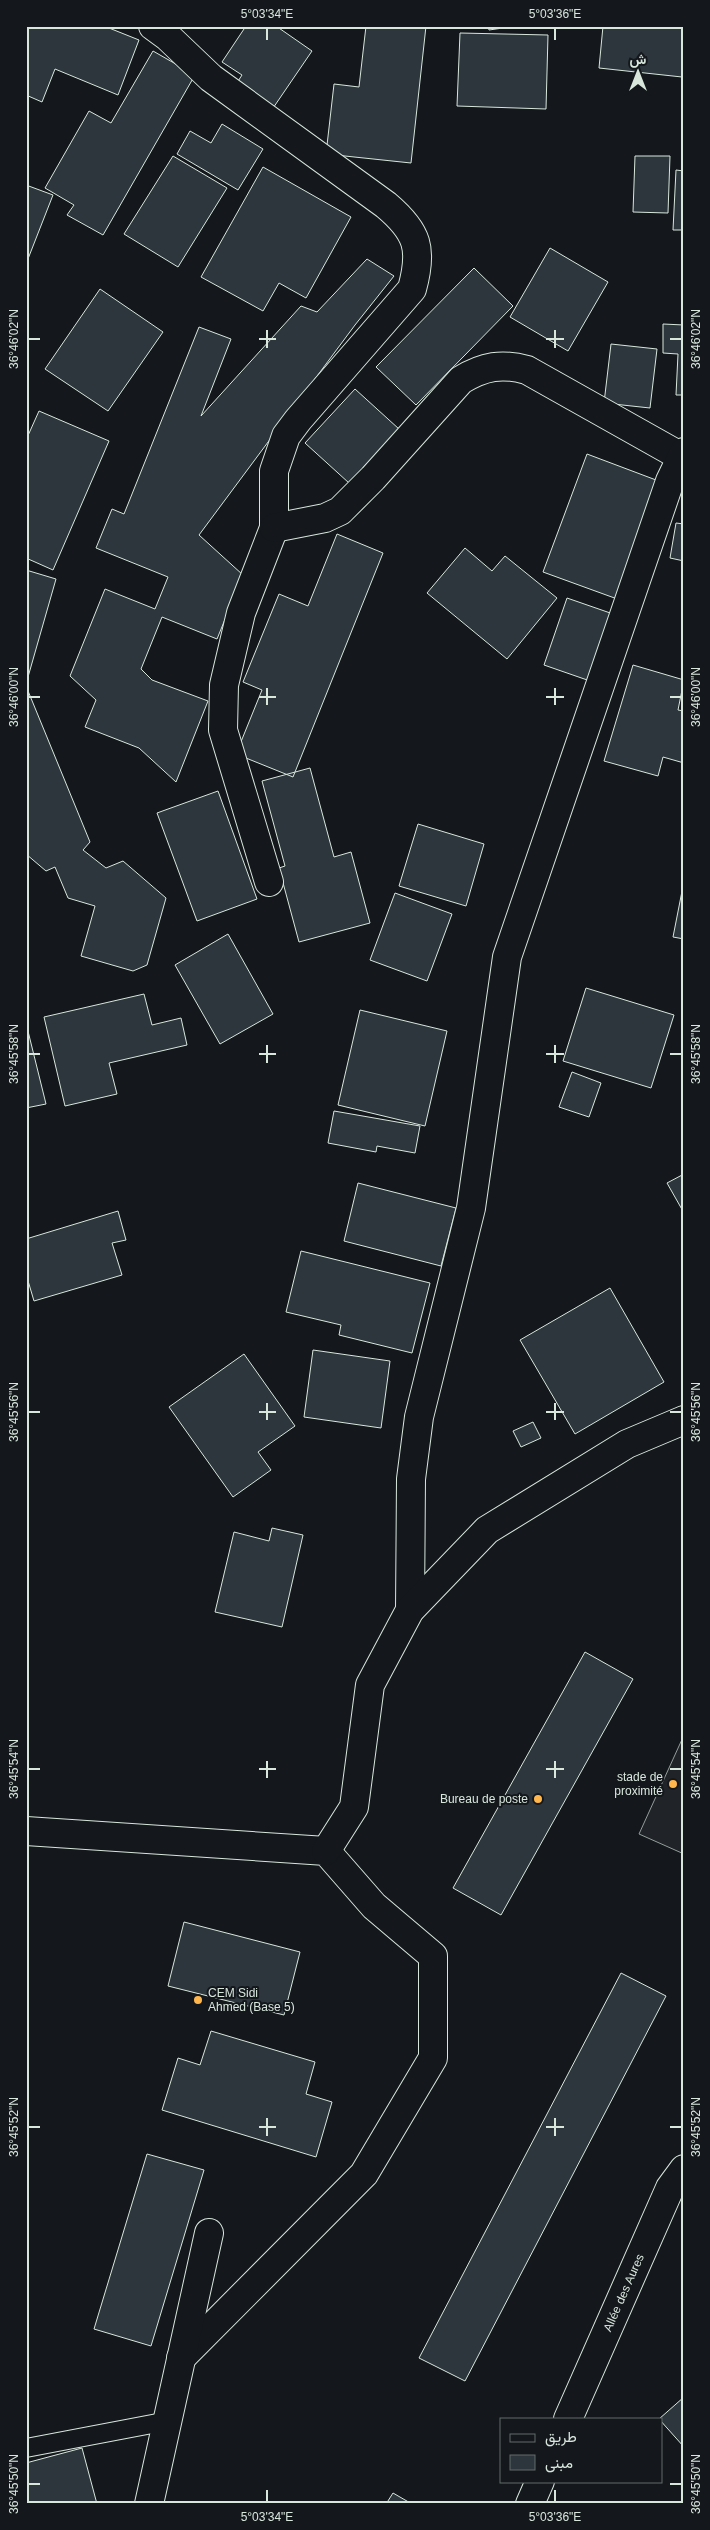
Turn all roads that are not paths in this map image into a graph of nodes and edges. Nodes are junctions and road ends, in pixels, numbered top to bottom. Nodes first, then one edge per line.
1 (153, 26) edge
2 (682, 454) edge
3 (274, 528) junction
4 (269, 882) dead end
5 (684, 1420) edge
6 (410, 1610) junction
7 (26, 1832) edge
8 (326, 1851) junction
9 (684, 2169) edge
10 (209, 2233) dead end
11 (181, 2358) junction
12 (568, 2418) edge
13 (168, 2421) junction
14 (26, 2448) edge
15 (540, 2482) edge
16 (149, 2504) edge
17 (530, 2504) edge

1 - 3 street
2 - 3 street
2 - 6 street
3 - 4 street
5 - 6 street
6 - 8 street
7 - 8 street
8 - 11 street
9 - 12 street, Allée des Aures
10 - 11 street
11 - 13 street
13 - 14 lane
13 - 16 street
15 - 17 street

